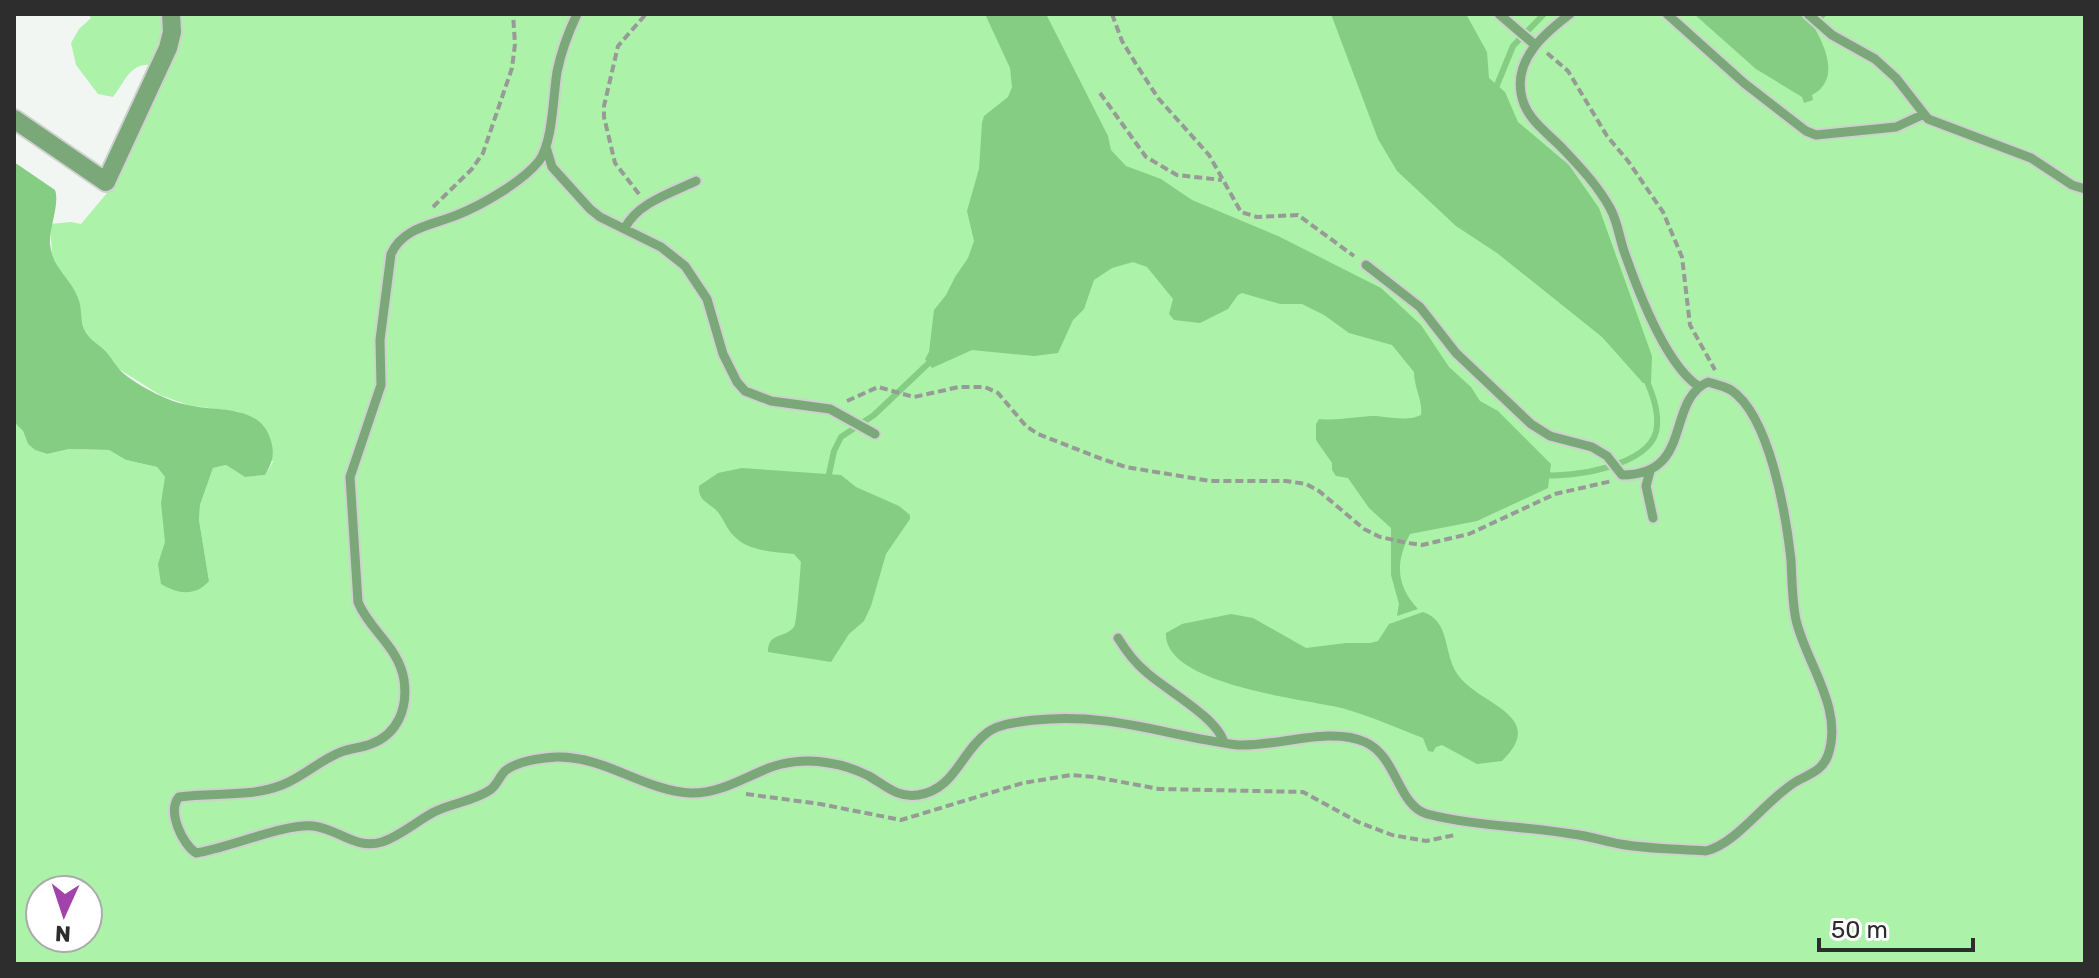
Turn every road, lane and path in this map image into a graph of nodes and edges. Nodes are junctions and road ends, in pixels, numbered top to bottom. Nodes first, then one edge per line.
1 (171, 14) edge
2 (513, 14) edge
3 (577, 14) edge
4 (646, 14) edge
5 (1112, 14) edge
6 (1499, 14) edge
7 (1570, 14) edge
8 (1667, 14) edge
9 (1808, 14) edge
10 (1532, 43) junction
11 (1100, 93) dead end
12 (1922, 115) junction
13 (14, 119) edge
14 (545, 146) junction
15 (1222, 180) junction
16 (696, 181) dead end
17 (2085, 189) edge
18 (645, 207) junction
19 (625, 228) junction
20 (415, 229) junction
21 (1366, 265) joint
22 (1703, 384) junction
23 (834, 412) junction
24 (875, 434) dead end
25 (1650, 471) junction
26 (1620, 474) junction
27 (1653, 518) dead end
28 (1118, 638) dead end
29 (1224, 743) junction
30 (715, 790) junction
31 (1479, 823) junction

1 - 13 street
2 - 20 path
3 - 14 lane
4 - 18 path
5 - 15 path
6 - 10 lane
7 - 10 lane
8 - 12 lane
9 - 12 lane
10 - 22 lane
10 - 22 path
11 - 15 path
12 - 17 lane
14 - 19 lane
14 - 20 lane
15 - 21 path
16 - 18 lane
18 - 19 lane
19 - 23 lane
20 - 30 lane
21 - 26 lane
22 - 25 lane
22 - 31 lane
23 - 24 lane
23 - 26 path
25 - 26 lane
25 - 27 lane
28 - 29 lane
29 - 30 lane
29 - 31 lane
30 - 31 path

